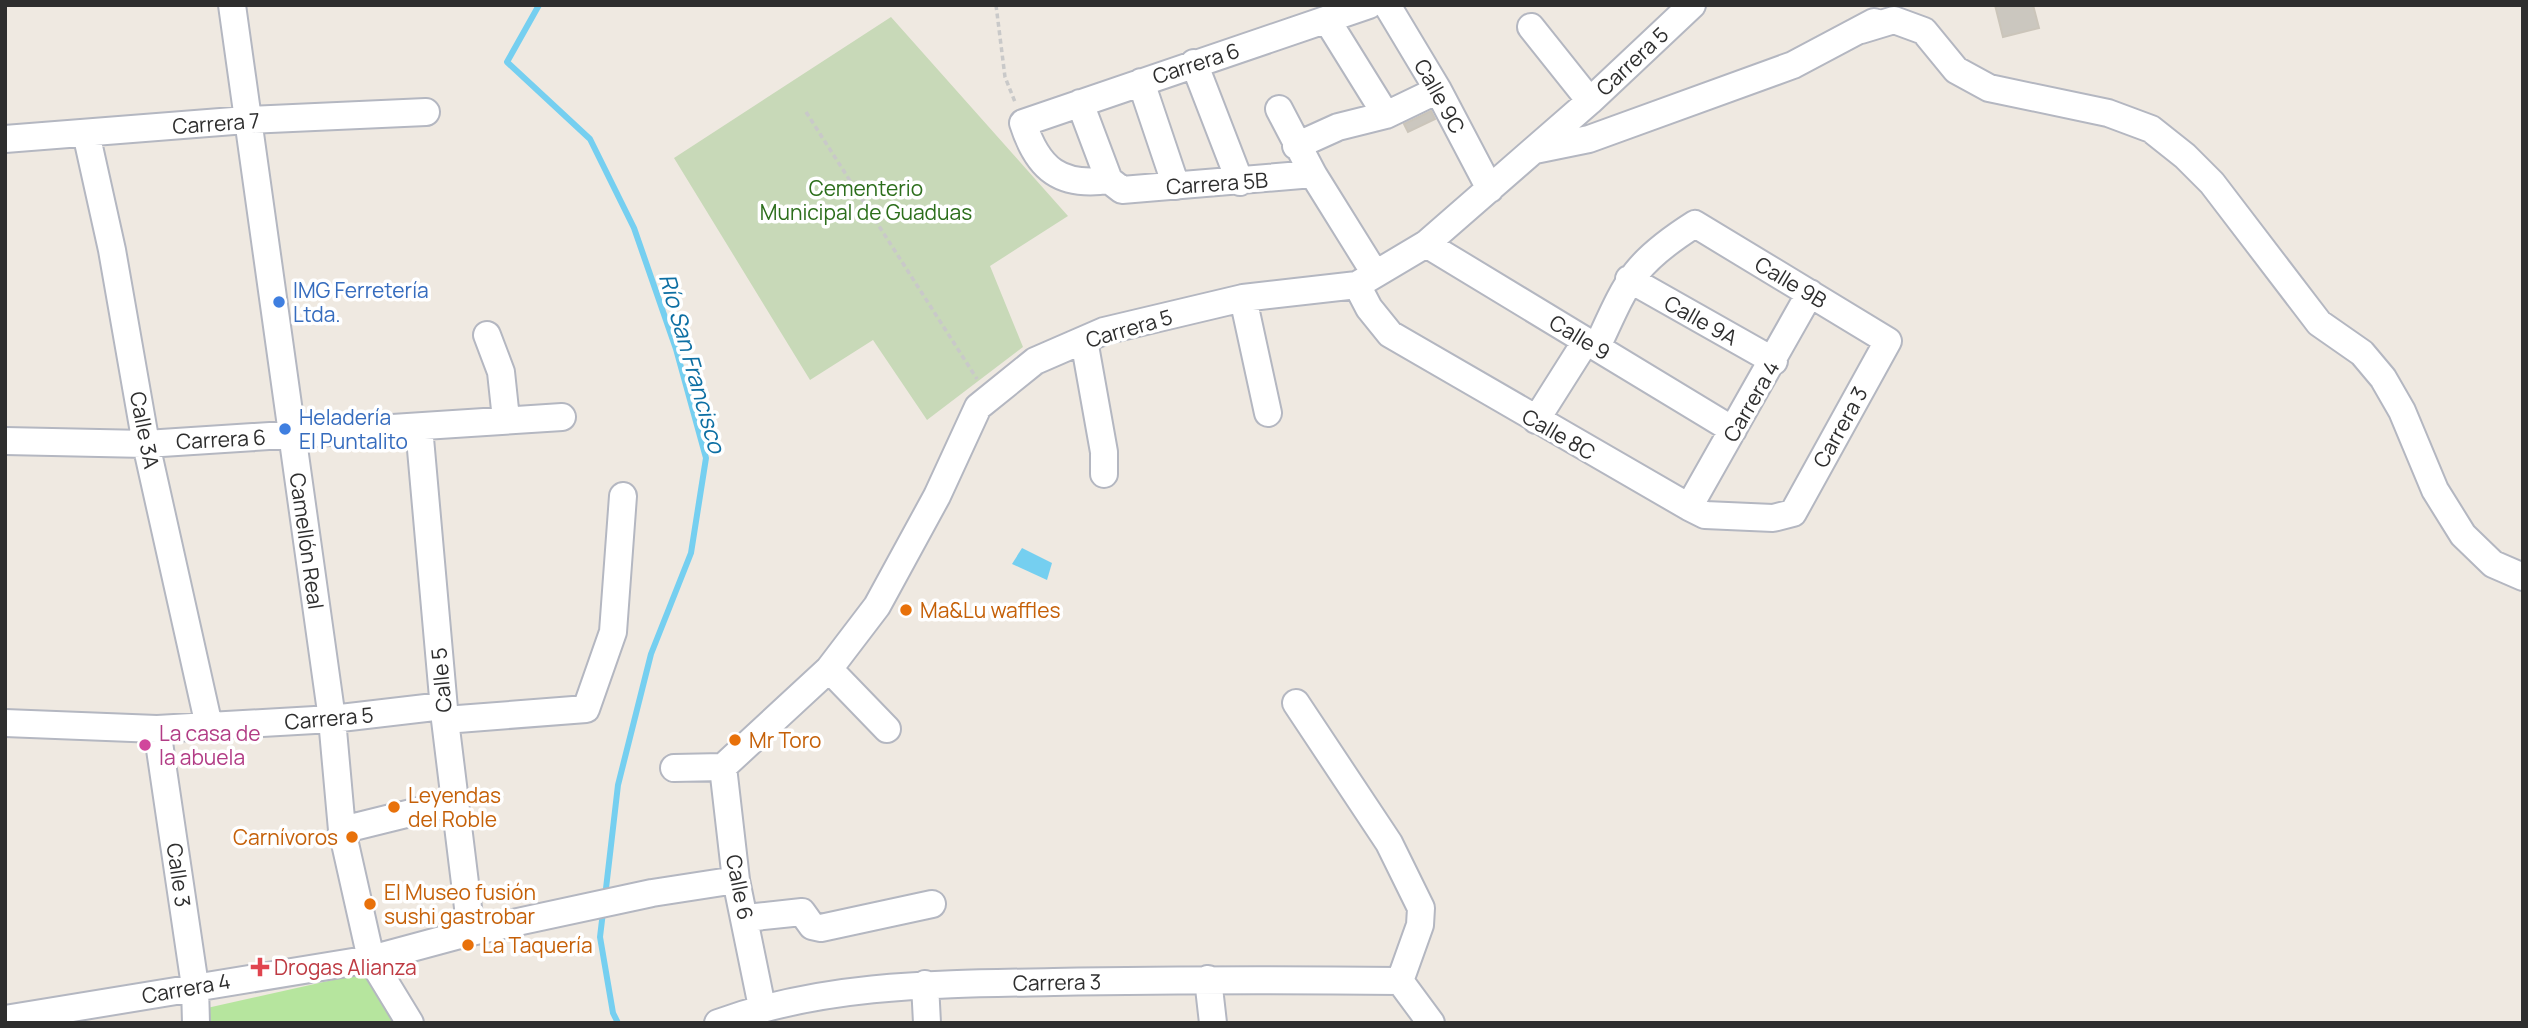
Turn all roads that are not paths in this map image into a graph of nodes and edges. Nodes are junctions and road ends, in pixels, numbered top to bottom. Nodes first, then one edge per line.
1 (232, 5) edge
2 (1369, 5) edge
3 (1387, 5) edge
4 (1692, 5) edge
5 (1904, 5) edge
6 (1672, 15) edge
7 (1327, 20) junction
8 (1531, 27) dead end
9 (1861, 30) junction
10 (1194, 63) junction
11 (1141, 82) junction
12 (1438, 90) junction
13 (1590, 101) junction
14 (1080, 103) junction
15 (1279, 109) dead end
16 (426, 112) dead end
17 (1386, 115) junction
18 (246, 120) junction
19 (1023, 123) joint
20 (86, 133) junction
21 (5, 139) edge
22 (1296, 146) junction
23 (1533, 151) junction
24 (1313, 174) junction
25 (1240, 183) junction
26 (1116, 185) junction
27 (1176, 186) junction
28 (1490, 188) junction
29 (1426, 244) junction
30 (1366, 278) junction
31 (1629, 279) junction
32 (1810, 293) junction
33 (1243, 298) junction
34 (487, 335) dead end
35 (1084, 340) junction
36 (1888, 341) joint
37 (1592, 344) junction
38 (1774, 361) junction
39 (1268, 413) dead end
40 (562, 417) dead end
41 (506, 419) junction
42 (1536, 421) junction
43 (419, 427) junction
44 (1734, 430) junction
45 (292, 435) junction
46 (5, 442) edge
47 (146, 444) junction
48 (1104, 474) dead end
49 (623, 496) dead end
50 (1689, 507) junction
51 (1793, 513) joint
52 (2523, 577) edge
53 (829, 670) junction
54 (1296, 703) dead end
55 (444, 713) junction
56 (332, 719) junction
57 (5, 723) edge
58 (209, 726) junction
59 (157, 729) junction
60 (887, 729) dead end
61 (723, 767) junction
62 (674, 768) dead end
63 (455, 802) junction
64 (342, 830) junction
65 (736, 880) junction
66 (932, 904) dead end
67 (746, 918) junction
68 (471, 932) junction
69 (371, 959) junction
70 (1208, 979) junction
71 (1400, 981) junction
72 (925, 984) junction
73 (195, 986) junction
74 (762, 1007) junction
75 (5, 1019) edge
76 (195, 1023) edge
77 (410, 1023) edge
78 (718, 1023) edge
79 (927, 1023) edge
80 (1213, 1023) edge
81 (1431, 1023) edge

1 - 18 street, Camellón Real
2 - 7 street, Carrera 6
3 - 12 street, Calle 9C
4 - 6 street, Carrera 5
5 - 9 street
6 - 13 street, Carrera 5
7 - 10 street, Carrera 6
7 - 17 street
8 - 13 street
9 - 23 street
9 - 52 street
10 - 11 street, Carrera 6
10 - 25 street
11 - 14 street, Carrera 6
11 - 27 street
12 - 17 street
12 - 28 street, Calle 9C
13 - 23 street, Carrera 5
14 - 19 street, Carrera 6
14 - 26 street
15 - 22 street
16 - 18 street, Carrera 7
17 - 22 street
18 - 20 street, Carrera 7
18 - 45 street, Camellón Real
19 - 26 street, Carrera 5B
20 - 21 street, Carrera 7
20 - 47 street, Calle 3A
22 - 24 street
23 - 28 street, Carrera 5
24 - 25 street, Carrera 5B
24 - 30 street
25 - 27 street, Carrera 5B
26 - 27 street, Carrera 5B
28 - 29 street, Carrera 5
29 - 30 street, Carrera 5
29 - 37 street, Calle 9
30 - 33 street, Carrera 5
30 - 42 street, Calle 8C
31 - 32 street, Calle 9B
31 - 37 street
31 - 38 street, Calle 9A
32 - 36 street, Calle 9B
32 - 38 street, Carrera 4
33 - 35 street, Carrera 5
33 - 39 street
34 - 41 street
35 - 48 street
35 - 53 street, Carrera 5
36 - 51 street, Carrera 3
37 - 42 street
37 - 44 street, Calle 9
38 - 44 street, Carrera 4
40 - 41 street, Carrera 6
41 - 43 street, Carrera 6
42 - 50 street, Calle 8C
43 - 45 street, Carrera 6
43 - 55 street, Calle 5
44 - 50 street, Carrera 4
45 - 47 street, Carrera 6
45 - 56 street, Camellón Real
46 - 47 street, Carrera 6
47 - 58 street, Calle 3A
49 - 55 street, Carrera 5
50 - 51 street, Calle 8C
53 - 60 street
53 - 61 street, Carrera 5
54 - 71 street
55 - 56 street, Carrera 5
55 - 63 street, Calle 5
56 - 58 street, Carrera 5
56 - 64 street, Camellón Real
57 - 59 street, Carrera 5
58 - 59 street, Carrera 5
59 - 73 street, Calle 3
61 - 62 street
61 - 65 street, Calle 6
63 - 64 street
63 - 68 street, Calle 5
64 - 69 street, Camellón Real
65 - 67 street, Calle 6
65 - 68 street, Carrera 4
66 - 67 street
67 - 74 street, Calle 6
68 - 69 street, Carrera 4
69 - 73 street, Carrera 4
69 - 77 street, Camellón Real
70 - 71 street, Carrera 3
70 - 72 street, Carrera 3
70 - 80 street
71 - 81 street
72 - 74 street, Carrera 3
72 - 79 street
73 - 75 street, Carrera 4
73 - 76 street, Calle 3
74 - 78 street, Carrera 3

